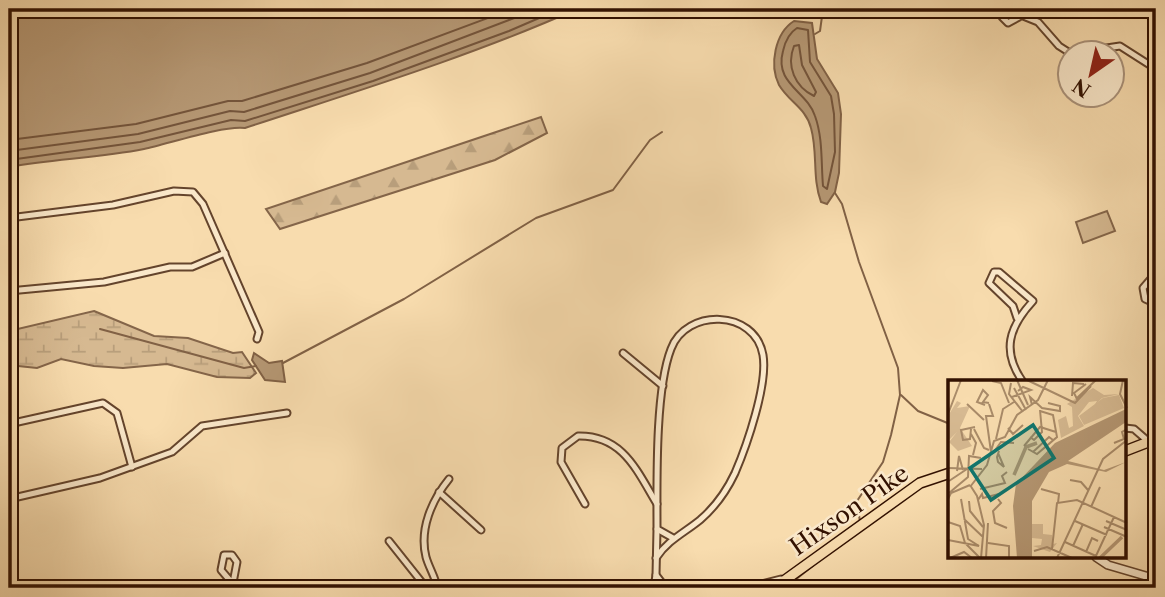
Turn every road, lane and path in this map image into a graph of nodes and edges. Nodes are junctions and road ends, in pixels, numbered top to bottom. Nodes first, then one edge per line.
1 (1019, 17) dead end
2 (1056, 43) edge
3 (1126, 50) edge
4 (1156, 69) edge
5 (9, 218) edge
6 (225, 253) junction
7 (1156, 273) edge
8 (9, 292) edge
9 (1156, 304) edge
10 (1017, 318) junction
11 (257, 339) dead end
12 (624, 353) dead end
13 (1022, 380) edge
14 (663, 386) junction
15 (287, 413) dead end
16 (9, 424) edge
17 (1126, 428) edge
18 (1152, 440) edge
19 (1126, 451) edge
20 (131, 467) junction
21 (948, 473) edge
22 (449, 479) dead end
23 (439, 492) junction
24 (9, 499) edge
25 (585, 504) dead end
26 (657, 504) junction
27 (657, 529) junction
28 (481, 530) dead end
29 (673, 538) junction
30 (389, 541) dead end
31 (656, 558) junction
32 (1098, 558) edge
33 (656, 575) junction
34 (785, 578) junction
35 (1156, 579) edge
36 (233, 586) edge
37 (436, 588) edge
38 (654, 588) edge
39 (667, 588) edge
40 (746, 588) edge
41 (774, 588) edge

1 - 2 street
3 - 4 street
5 - 6 street
6 - 8 street
6 - 11 street
7 - 9 street
10 - 10 street
10 - 13 street
12 - 14 street
14 - 26 street
14 - 29 street
15 - 20 street
16 - 20 street
17 - 18 street
18 - 19 main road
20 - 24 street
21 - 34 main road, Hixson Pike
22 - 23 street
23 - 28 street
23 - 37 street
25 - 26 street
26 - 27 street
27 - 29 street
27 - 31 street
29 - 31 street
30 - 37 street
31 - 33 street
32 - 35 street
33 - 38 street
33 - 39 street
34 - 40 street
34 - 41 main road, Hixson Pike
36 - 36 street

